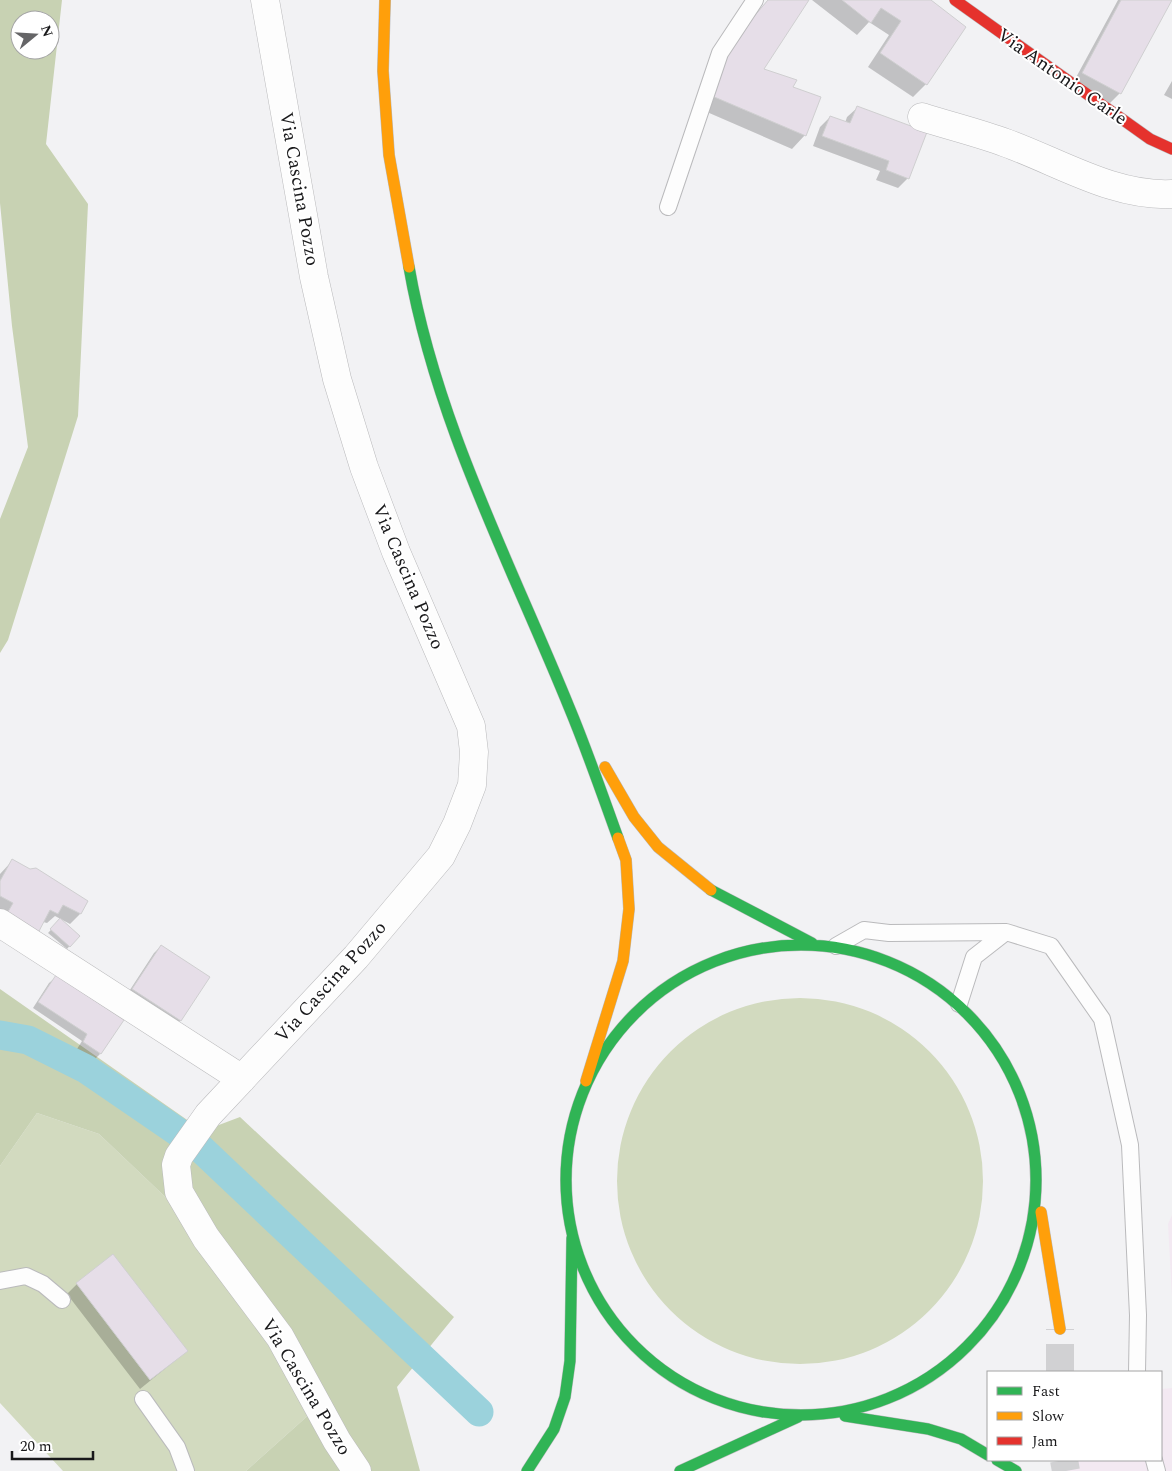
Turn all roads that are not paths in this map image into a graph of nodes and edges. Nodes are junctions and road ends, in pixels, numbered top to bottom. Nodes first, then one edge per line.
1 (266, 0) edge
2 (385, 0) edge
3 (755, 0) edge
4 (955, 0) edge
5 (922, 117) dead end
6 (1172, 149) edge
7 (1172, 194) edge
8 (668, 207) dead end
9 (570, 708) junction
10 (0, 923) edge
11 (1006, 932) junction
12 (812, 943) junction
13 (836, 946) junction
14 (959, 1004) junction
15 (242, 1079) junction
16 (586, 1081) junction
17 (1037, 1186) junction
18 (572, 1238) junction
19 (0, 1281) edge
20 (62, 1300) dead end
21 (1060, 1330) tunnel mouth
22 (1138, 1371) edge
23 (143, 1399) dead end
24 (836, 1415) junction
25 (798, 1417) junction
26 (987, 1454) edge
27 (999, 1461) edge
28 (186, 1471) edge
29 (358, 1471) edge
30 (527, 1471) edge
31 (680, 1471) edge
32 (1016, 1471) edge

1 - 15 street, Via Cascina Pozzo
2 - 9 main road
3 - 8 lane
4 - 6 main road, Via Antonio Carle
5 - 7 street
9 - 12 main road
9 - 16 main road
10 - 15 street
11 - 13 lane
11 - 14 lane
11 - 22 lane
12 - 13 main road
12 - 16 main road
13 - 14 main road
14 - 17 main road
15 - 29 street, Via Cascina Pozzo
16 - 18 main road
17 - 21 main road
17 - 24 main road
18 - 25 main road
18 - 30 main road
19 - 20 lane
23 - 28 lane
24 - 25 main road
24 - 26 main road
25 - 31 main road
27 - 32 main road

